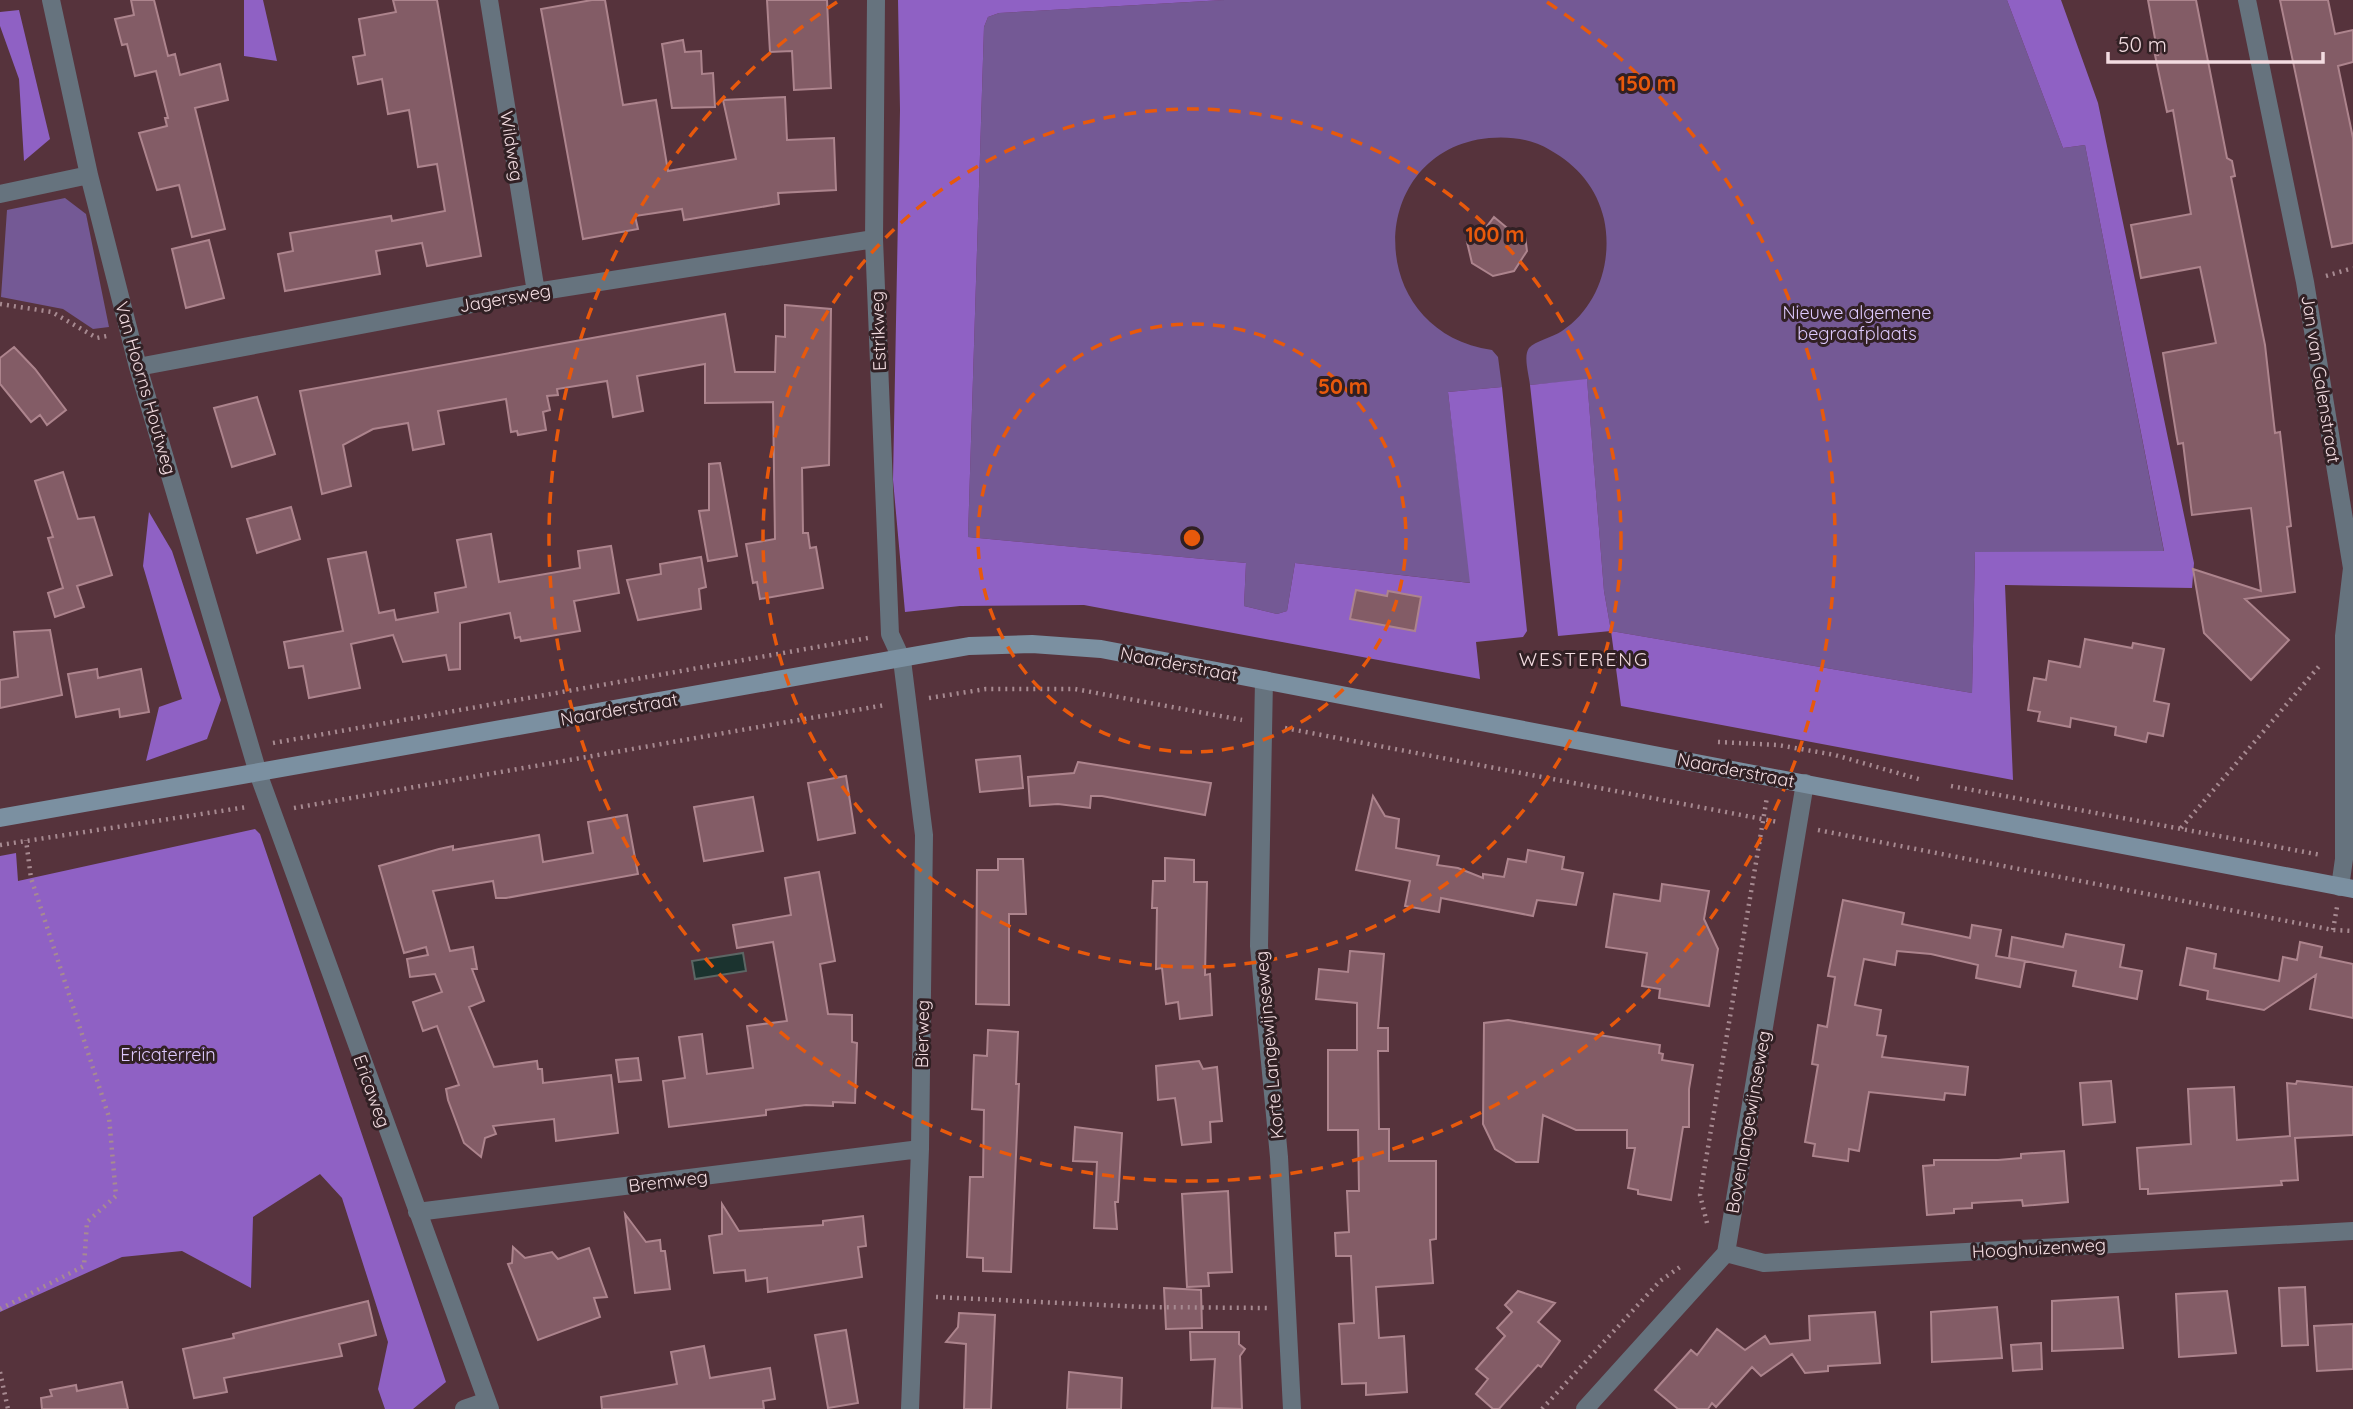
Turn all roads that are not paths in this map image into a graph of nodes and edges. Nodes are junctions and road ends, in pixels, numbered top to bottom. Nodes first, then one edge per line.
1 (51, 0) edge
2 (489, 0) edge
3 (876, 0) edge
4 (2247, 0) edge
5 (89, 175) junction
6 (0, 194) edge
7 (874, 239) junction
8 (536, 292) junction
9 (138, 367) junction
10 (2353, 568) edge
11 (902, 660) junction
12 (1264, 680) junction
13 (258, 772) junction
14 (1805, 783) junction
15 (0, 818) edge
16 (2346, 888) edge
17 (920, 1149) junction
18 (417, 1212) junction
19 (2353, 1231) edge
20 (1726, 1254) junction
21 (489, 1405) edge
22 (464, 1409) edge
23 (910, 1409) edge
24 (1292, 1409) edge
25 (1586, 1409) edge

1 - 5 street, Van Hoorns Houtweg
2 - 8 street, Wildweg
3 - 7 street, Estrikweg
4 - 10 street, Jan van Galenstraat
5 - 6 street
5 - 9 street, Van Hoorns Houtweg
7 - 8 street, Jagersweg
7 - 11 street, Estrikweg
8 - 9 street, Jagersweg
9 - 13 street, Van Hoorns Houtweg
10 - 16 street, Jan van Galenstraat
11 - 12 street, Naarderstraat
11 - 13 street, Naarderstraat
11 - 17 street, Bierweg
12 - 14 street, Naarderstraat
12 - 24 street, Korte Langewijnseweg
13 - 15 street, Naarderstraat
13 - 18 street, Ericaweg
14 - 16 street, Naarderstraat
14 - 20 street, Bovenlangewijnseweg
17 - 18 street, Bremweg
17 - 23 street, Bierweg
18 - 21 street, Ericaweg
19 - 20 street, Hooghuizenweg
20 - 25 street
21 - 22 street

